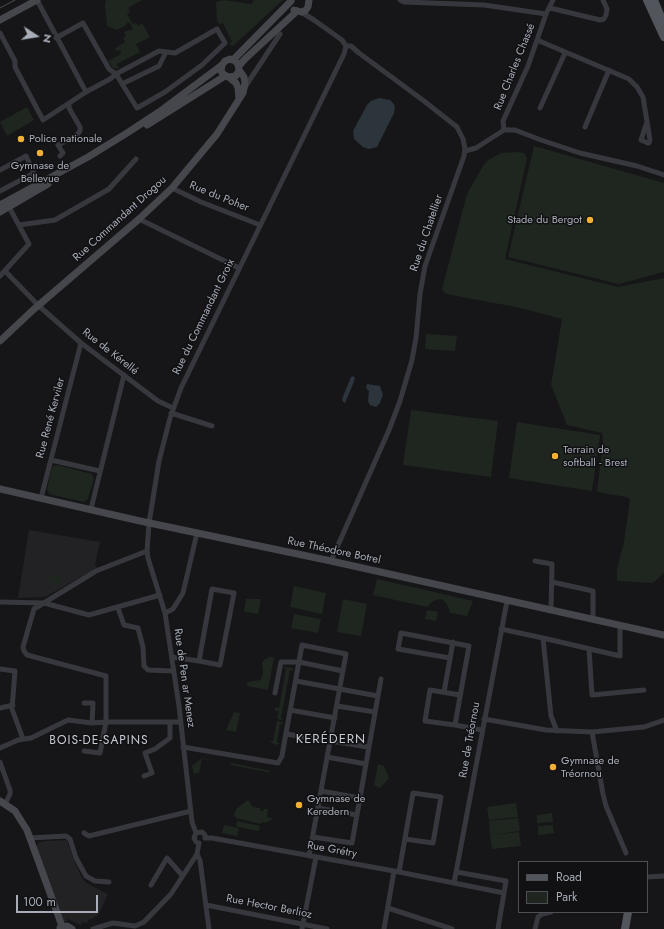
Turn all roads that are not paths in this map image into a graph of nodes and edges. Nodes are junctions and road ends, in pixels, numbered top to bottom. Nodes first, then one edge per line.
1 (291, 0) edge
2 (400, 0) edge
3 (553, 0) edge
4 (603, 0) edge
5 (647, 0) edge
6 (654, 0) edge
7 (33, 1) edge
8 (309, 2) edge
9 (550, 8) junction
10 (299, 12) junction
11 (546, 14) junction
12 (0, 20) edge
13 (314, 20) junction
14 (664, 24) edge
15 (0, 33) edge
16 (280, 34) dead end
17 (664, 37) edge
18 (56, 38) junction
19 (537, 40) junction
20 (346, 46) junction
21 (166, 52) junction
22 (565, 53) junction
23 (233, 60) junction
24 (222, 65) junction
25 (239, 68) junction
26 (609, 70) junction
27 (116, 74) junction
28 (228, 77) junction
29 (122, 84) junction
30 (245, 87) junction
31 (86, 92) junction
32 (238, 99) junction
33 (69, 103) junction
34 (540, 108) dead end
35 (647, 122) dead end
36 (585, 127) dead end
37 (504, 130) junction
38 (465, 151) junction
39 (60, 156) dead end
40 (136, 159) dead end
41 (0, 170) edge
42 (664, 175) edge
43 (172, 188) junction
44 (0, 192) edge
45 (0, 205) edge
46 (9, 207) junction
47 (0, 212) edge
48 (139, 219) junction
49 (19, 225) junction
50 (260, 225) junction
51 (239, 268) junction
52 (5, 271) junction
53 (0, 276) edge
54 (39, 306) junction
55 (0, 341) edge
56 (81, 343) junction
57 (124, 376) junction
58 (172, 411) junction
59 (212, 426) dead end
60 (51, 460) junction
61 (100, 471) junction
62 (0, 489) edge
63 (41, 498) junction
64 (91, 509) junction
65 (149, 523) junction
66 (197, 533) junction
67 (147, 551) junction
68 (332, 561) junction
69 (535, 561) dead end
70 (552, 582) junction
71 (160, 595) junction
72 (507, 601) junction
73 (0, 602) edge
74 (44, 603) junction
75 (118, 608) junction
76 (551, 610) junction
77 (165, 613) junction
78 (593, 619) junction
79 (620, 625) junction
80 (501, 629) junction
81 (664, 635) edge
82 (543, 638) junction
83 (453, 642) junction
84 (589, 649) junction
85 (172, 656) junction
86 (450, 658) junction
87 (199, 661) junction
88 (299, 662) junction
89 (0, 669) edge
90 (173, 671) junction
91 (343, 671) junction
92 (381, 679) dead end
93 (296, 681) junction
94 (340, 689) junction
95 (644, 690) dead end
96 (444, 692) junction
97 (275, 693) dead end
98 (460, 695) junction
99 (378, 696) junction
100 (84, 703) dead end
101 (13, 704) junction
102 (337, 706) junction
103 (0, 708) edge
104 (290, 710) junction
105 (375, 712) junction
106 (335, 718) junction
107 (484, 719) junction
108 (664, 720) edge
109 (106, 722) junction
110 (170, 722) junction
111 (180, 722) junction
112 (92, 723) junction
113 (455, 725) junction
114 (482, 730) junction
115 (557, 731) junction
116 (592, 732) junction
117 (286, 734) junction
118 (23, 739) junction
119 (330, 740) junction
120 (183, 746) junction
121 (368, 747) junction
122 (0, 748) edge
123 (84, 751) dead end
124 (327, 757) junction
125 (0, 762) edge
126 (366, 764) junction
127 (144, 776) dead end
128 (321, 791) junction
129 (360, 798) junction
130 (2, 803) edge
131 (318, 808) junction
132 (191, 811) junction
133 (357, 815) junction
134 (84, 833) dead end
135 (196, 833) junction
136 (313, 837) junction
137 (30, 838) junction
138 (205, 838) junction
139 (405, 839) junction
140 (199, 843) junction
141 (626, 853) dead end
142 (196, 854) junction
143 (309, 856) junction
144 (316, 857) junction
145 (397, 871) junction
146 (456, 872) junction
147 (182, 876) junction
148 (664, 876) edge
149 (648, 877) edge
150 (109, 882) dead end
151 (454, 883) junction
152 (151, 886) dead end
153 (504, 893) junction
154 (206, 905) junction
155 (388, 908) junction
156 (546, 913) edge
157 (628, 913) edge
158 (302, 926) edge
159 (60, 928) edge
160 (72, 929) edge
161 (93, 929) edge
162 (209, 929) edge
163 (327, 929) edge
164 (384, 929) edge
165 (452, 929) edge
166 (498, 929) edge
167 (535, 929) edge
168 (625, 929) edge

1 - 10 street
1 - 23 street
2 - 11 street
3 - 9 street, Rue Charles Chassé
4 - 9 street
5 - 17 main road
6 - 14 main road
7 - 12 street
7 - 18 street
8 - 10 street
8 - 13 street
9 - 11 street, Rue Charles Chassé
10 - 13 street
10 - 25 street
11 - 19 street, Rue Charles Chassé
13 - 20 street
15 - 33 street
16 - 30 street
18 - 27 street
18 - 31 street
19 - 22 street
19 - 37 street, Rue Charles Chassé
20 - 38 street
20 - 50 street, Rue du Commandant Groix
21 - 27 street
21 - 29 street
21 - 29 street
22 - 26 street
22 - 34 street
23 - 24 street
23 - 25 street
24 - 28 street
24 - 45 street
25 - 28 street
25 - 30 street
26 - 35 street
26 - 36 street
27 - 29 street
27 - 31 street
28 - 32 street
28 - 46 street
30 - 32 street, Rue Commandant Drogou
31 - 33 street
32 - 43 street, Rue Commandant Drogou
33 - 39 street
37 - 38 street
37 - 42 street
38 - 68 street, Rue du Chatellier
40 - 49 street
41 - 44 street
43 - 48 street, Rue Commandant Drogou
43 - 50 street, Rue du Poher
46 - 47 street
46 - 49 street
48 - 51 street
48 - 54 street, Rue Commandant Drogou
49 - 52 street
50 - 51 street, Rue du Commandant Groix
51 - 58 street, Rue du Commandant Groix
52 - 53 street
52 - 54 street, Rue de Kérellé
54 - 55 street, Rue Commandant Drogou
54 - 56 street, Rue de Kérellé
56 - 57 street, Rue de Kérellé
56 - 60 street, Rue René Kerviler
57 - 58 street, Rue de Kérellé
57 - 61 street
58 - 59 street, Rue de Kérellé
58 - 65 street, Rue du Commandant Groix
60 - 61 street
60 - 63 street, Rue René Kerviler
61 - 64 street
62 - 63 street, Rue Théodore Botrel
63 - 64 street, Rue Théodore Botrel
64 - 65 street, Rue Théodore Botrel
65 - 66 street, Rue Théodore Botrel
65 - 67 street, Rue du Commandant Groix
66 - 68 street, Rue Théodore Botrel
66 - 77 street
67 - 71 street, Rue du Commandant Groix
67 - 74 street
68 - 72 street, Rue Théodore Botrel
69 - 70 street
70 - 76 street
70 - 78 street
71 - 75 street
71 - 77 street, Rue du Commandant Groix
72 - 76 street, Rue Théodore Botrel
72 - 80 street, Rue de Tréornou
73 - 74 street
74 - 75 street
74 - 109 street
75 - 90 street
76 - 78 street, Rue Théodore Botrel
77 - 85 street, Rue de Pen ar Menez
78 - 79 street, Rue Théodore Botrel
79 - 81 street, Rue Théodore Botrel
79 - 84 street
80 - 82 street
80 - 107 street, Rue de Tréornou
82 - 84 street
82 - 115 street
83 - 86 street
83 - 86 street
83 - 98 street
84 - 95 street
85 - 87 street
85 - 90 street, Rue de Pen ar Menez
86 - 96 street
87 - 87 street
88 - 91 street
88 - 91 street
88 - 93 street
88 - 97 street
89 - 101 street
90 - 111 street, Rue de Pen ar Menez
91 - 94 street
92 - 99 street
93 - 94 street
93 - 104 street
94 - 99 street
94 - 102 street
96 - 98 street
96 - 113 street
98 - 113 street
99 - 105 street
100 - 112 street
101 - 103 street
101 - 118 street
102 - 105 street
102 - 106 street
104 - 106 street
104 - 117 street
105 - 121 street
106 - 119 street
107 - 114 street, Rue de Tréornou
107 - 115 street
108 - 116 street
109 - 110 street
109 - 112 street
109 - 123 street
110 - 111 street
110 - 127 street
111 - 120 street, Rue de Pen ar Menez
112 - 118 street
113 - 114 street
114 - 146 street, Rue de Tréornou
115 - 116 street
116 - 141 street
117 - 119 street
117 - 120 street
118 - 122 street
119 - 121 street
119 - 124 street
120 - 132 street, Rue de Pen ar Menez
121 - 126 street
124 - 126 street
124 - 128 street
125 - 130 street
126 - 129 street
128 - 129 street
128 - 131 street
129 - 133 street
130 - 137 street
131 - 133 street
131 - 136 street
132 - 134 street
132 - 135 street, Rue de Pen ar Menez
133 - 136 street
135 - 138 street
135 - 140 street
136 - 143 street
137 - 150 street
137 - 159 street
138 - 140 street
138 - 143 street, Rue Grétry
139 - 139 street
139 - 145 street
140 - 142 street
142 - 147 street
142 - 154 street
143 - 144 street, Rue Grétry
144 - 145 street, Rue Grétry
144 - 158 street
145 - 151 street, Rue Grétry
145 - 155 street
146 - 151 street, Rue de Tréornou
146 - 153 street
147 - 152 street
147 - 161 street
148 - 149 street
151 - 153 street, Rue Grétry
153 - 166 street
154 - 158 street, Rue Hector Berlioz
154 - 162 street
155 - 164 street
155 - 165 street
156 - 167 street
157 - 168 main road
158 - 163 street, Rue Hector Berlioz
159 - 160 street

